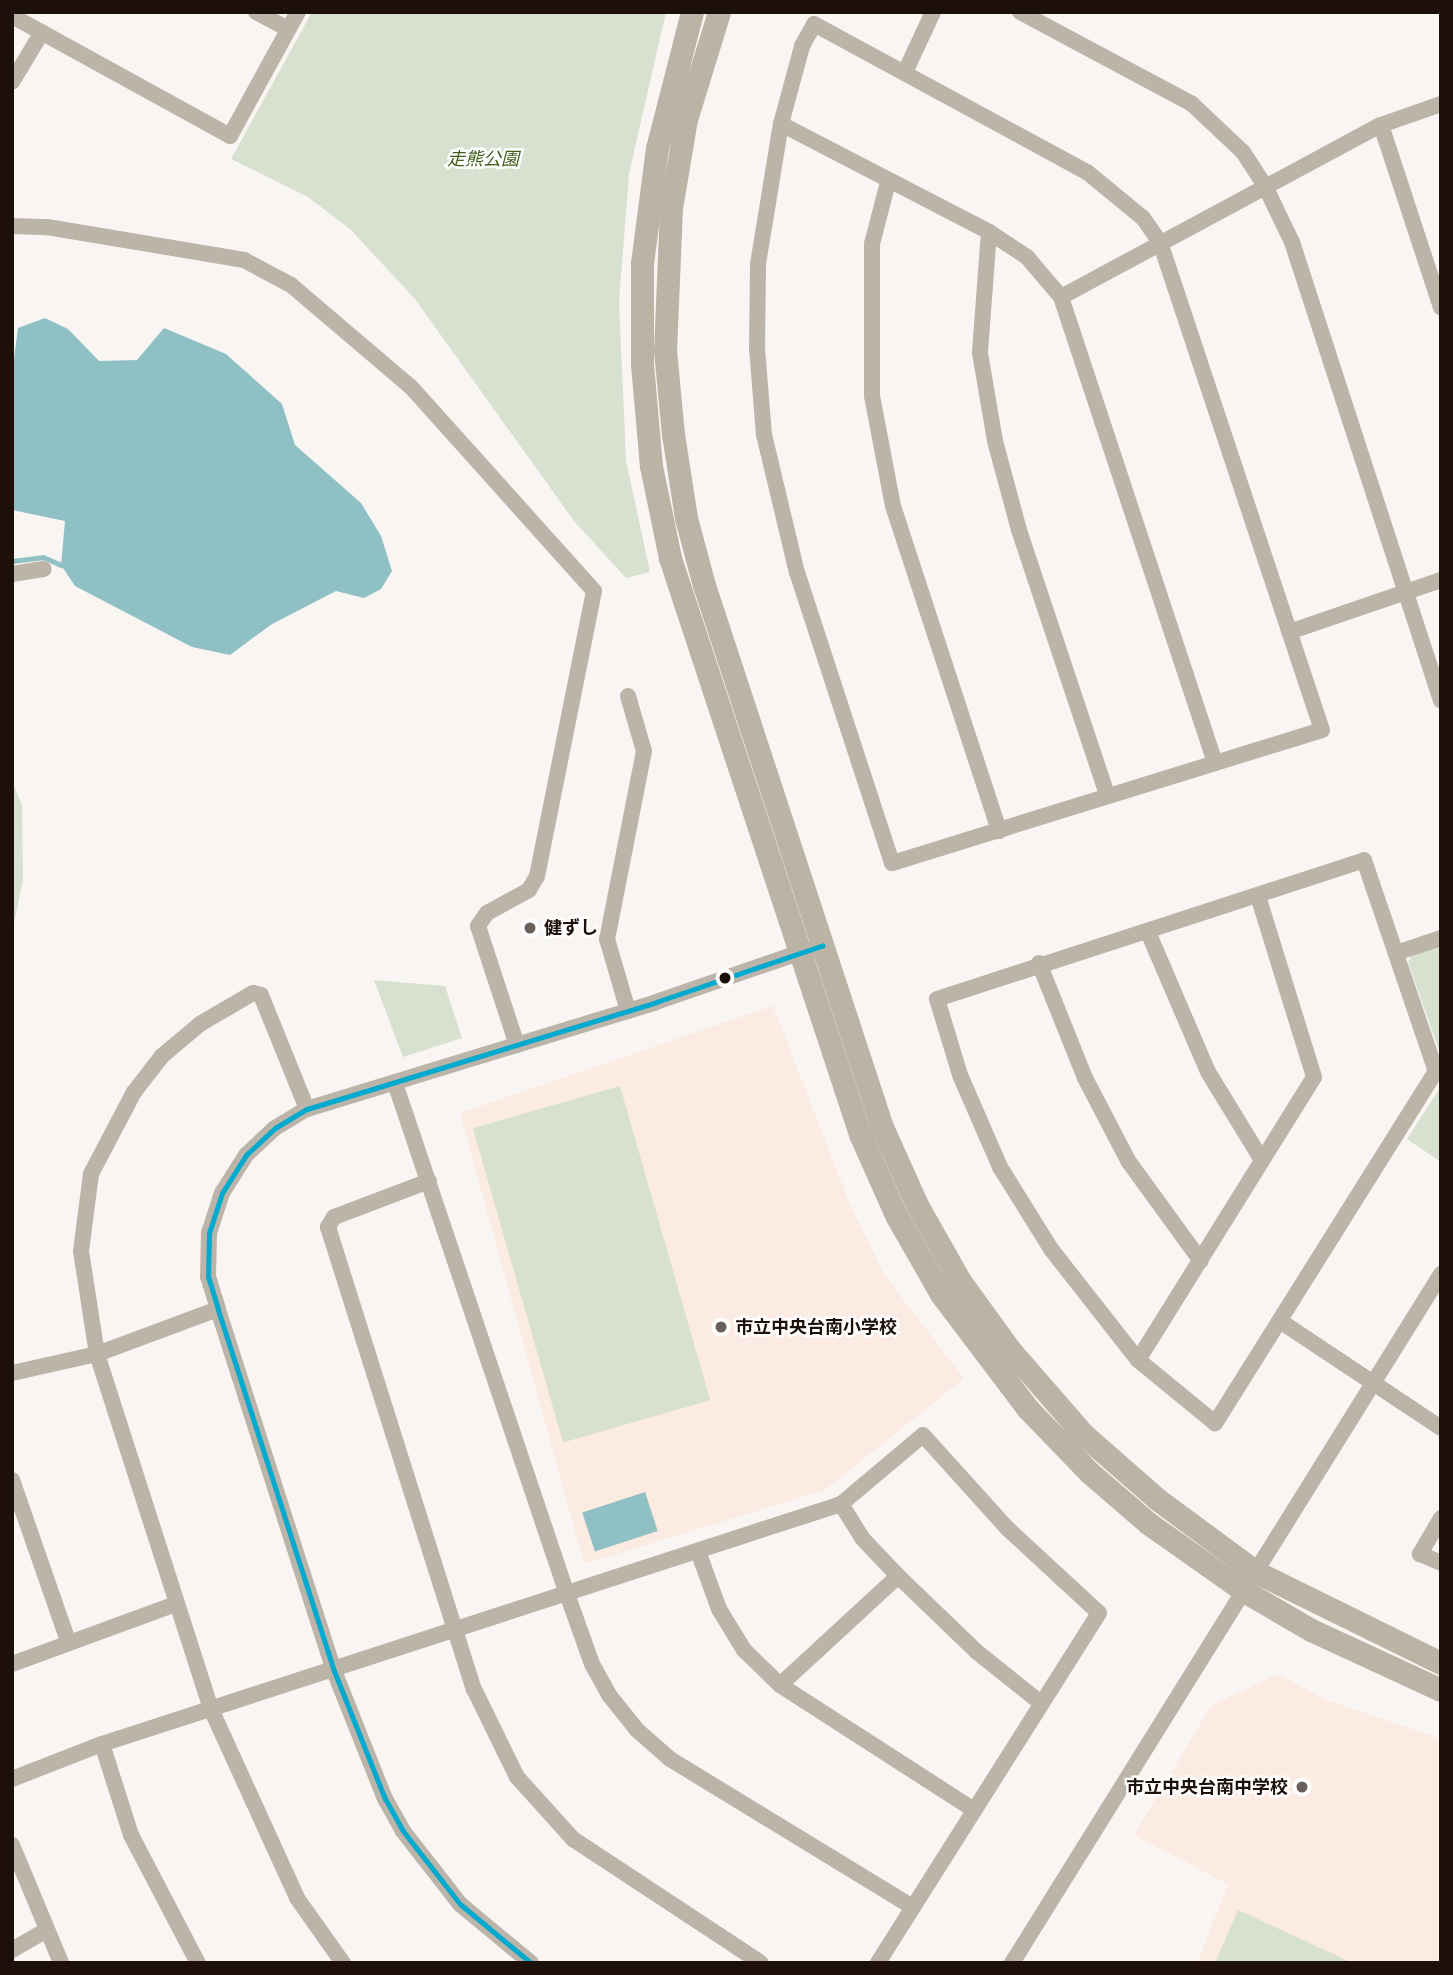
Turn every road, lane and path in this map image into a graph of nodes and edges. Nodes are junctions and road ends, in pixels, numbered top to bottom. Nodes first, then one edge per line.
1 (256, 12) edge
2 (298, 12) edge
3 (692, 12) edge
4 (719, 12) edge
5 (933, 12) edge
6 (1020, 12) edge
7 (12, 16) edge
8 (288, 29) junction
9 (42, 32) junction
10 (906, 70) junction
11 (12, 82) edge
12 (1441, 104) edge
13 (781, 124) junction
14 (1381, 125) junction
15 (888, 182) junction
16 (1265, 186) junction
17 (12, 226) edge
18 (989, 232) junction
19 (1160, 242) junction
20 (1061, 297) junction
21 (1441, 307) edge
22 (44, 569) dead end
23 (12, 574) edge
24 (1441, 580) edge
25 (1405, 592) junction
26 (1290, 632) junction
27 (628, 696) dead end
28 (1441, 700) edge
29 (1215, 762) junction
30 (1107, 795) junction
31 (999, 831) junction
32 (1258, 896) junction
33 (1148, 932) junction
34 (1441, 938) edge
35 (823, 945) junction
36 (798, 953) junction
37 (1396, 953) junction
38 (1039, 963) junction
39 (628, 1010) junction
40 (517, 1045) junction
41 (395, 1083) junction
42 (307, 1108) junction
43 (1260, 1157) junction
44 (429, 1181) junction
45 (1201, 1261) junction
46 (1441, 1274) edge
47 (218, 1309) junction
48 (1280, 1321) junction
49 (97, 1354) junction
50 (1139, 1360) junction
51 (12, 1373) edge
52 (1372, 1384) junction
53 (1441, 1428) edge
54 (12, 1480) edge
55 (841, 1504) junction
56 (1441, 1518) edge
57 (699, 1554) junction
58 (1441, 1563) edge
59 (898, 1576) junction
60 (1250, 1581) junction
61 (566, 1591) junction
62 (176, 1604) junction
63 (452, 1633) junction
64 (68, 1641) junction
65 (1441, 1663) edge
66 (12, 1664) edge
67 (334, 1671) junction
68 (780, 1685) junction
69 (1441, 1690) edge
70 (1041, 1703) junction
71 (211, 1709) junction
72 (102, 1744) junction
73 (12, 1779) edge
74 (974, 1811) junction
75 (12, 1845) edge
76 (911, 1906) junction
77 (45, 1931) junction
78 (12, 1950) edge
79 (61, 1963) edge
80 (198, 1963) edge
81 (344, 1963) edge
82 (531, 1963) edge
83 (761, 1963) edge
84 (878, 1963) edge
85 (1012, 1963) edge

1 - 8 street
2 - 8 street
3 - 36 street
4 - 35 street
5 - 10 street
6 - 16 street
7 - 9 street
8 - 9 street
9 - 11 street
10 - 13 street
10 - 19 street
12 - 14 street
13 - 15 street
13 - 31 street
14 - 16 street
14 - 21 street
15 - 18 street
15 - 31 street
16 - 19 street
16 - 25 street
17 - 40 street
18 - 20 street
18 - 30 street
19 - 20 street
19 - 26 street
20 - 29 street
22 - 23 street
24 - 25 street
25 - 26 street
25 - 28 street
26 - 29 street
27 - 39 street
29 - 30 street
30 - 31 street
32 - 33 street
32 - 37 street
32 - 43 street
33 - 38 street
33 - 43 street
34 - 37 street
35 - 36 street
35 - 60 street
36 - 39 street
36 - 60 street
37 - 48 street
38 - 45 street
38 - 50 street
39 - 40 street
40 - 41 street
41 - 42 street
41 - 44 street
42 - 47 street
42 - 49 street
43 - 45 street
44 - 61 street
44 - 63 street
45 - 50 street
46 - 52 street
47 - 49 street
47 - 67 street
48 - 50 street
48 - 52 street
49 - 51 street
49 - 62 street
52 - 53 street
52 - 60 street
54 - 64 street
55 - 57 street
55 - 59 street
55 - 70 street
56 - 58 street
57 - 61 street
57 - 68 street
59 - 68 street
59 - 70 street
60 - 65 street
60 - 69 street
60 - 85 street
61 - 63 street
61 - 76 street
62 - 64 street
62 - 71 street
63 - 67 street
63 - 83 street
64 - 66 street
67 - 71 street
67 - 82 street
68 - 74 street
70 - 74 street
71 - 72 street
71 - 81 street
72 - 73 street
72 - 80 street
74 - 76 street
75 - 77 street
76 - 84 street
77 - 78 street
77 - 79 street

